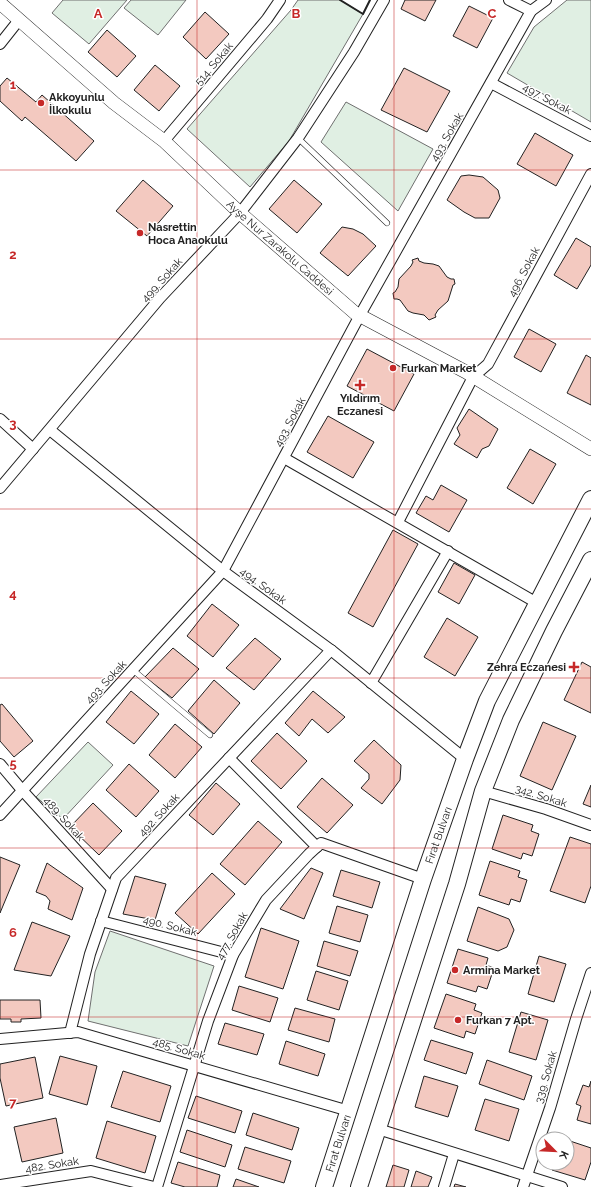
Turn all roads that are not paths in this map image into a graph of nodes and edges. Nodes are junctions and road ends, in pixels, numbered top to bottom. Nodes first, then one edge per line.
1 (280, 0) edge
2 (384, 0) edge
3 (509, 0) edge
4 (546, 0) edge
5 (0, 3) edge
6 (531, 12) junction
7 (19, 20) junction
8 (0, 44) edge
9 (491, 83) junction
10 (591, 136) edge
11 (298, 138) junction
12 (164, 141) junction
13 (591, 174) edge
14 (240, 213) junction
15 (387, 223) dead end
16 (360, 316) junction
17 (474, 377) junction
18 (0, 419) edge
19 (50, 430) junction
20 (33, 449) junction
21 (591, 449) edge
22 (284, 458) junction
23 (0, 488) edge
24 (591, 499) edge
25 (398, 522) junction
26 (448, 551) junction
27 (591, 560) edge
28 (223, 571) junction
29 (537, 603) junction
30 (331, 650) junction
31 (133, 670) junction
32 (371, 683) junction
33 (210, 735) dead end
34 (229, 758) junction
35 (464, 759) junction
36 (0, 764) edge
37 (22, 790) junction
38 (483, 791) junction
39 (0, 815) edge
40 (591, 825) edge
41 (317, 847) junction
42 (423, 879) junction
43 (112, 889) junction
44 (101, 921) junction
45 (233, 955) junction
46 (591, 973) edge
47 (70, 1033) junction
48 (0, 1039) edge
49 (194, 1065) junction
50 (349, 1111) junction
51 (378, 1129) junction
52 (454, 1154) junction
53 (526, 1175) junction
54 (0, 1184) edge
55 (154, 1187) edge
56 (157, 1187) edge
57 (324, 1187) edge
58 (359, 1187) edge
59 (444, 1187) edge
60 (523, 1187) edge
61 (562, 1187) edge

1 - 12 street, 514. Sokak
2 - 11 street, 499. Sokak
3 - 6 street
4 - 6 street, 493. Sokak
5 - 7 street, Ayşe Nur Zarakolu Caddesi
6 - 9 street, 493. Sokak
7 - 8 street
7 - 12 street, Ayşe Nur Zarakolu Caddesi
9 - 10 street, 497. Sokak
9 - 16 street, 493. Sokak
11 - 14 street, 499. Sokak
11 - 15 lane
12 - 14 street, Ayşe Nur Zarakolu Caddesi
13 - 17 street, 496. Sokak
14 - 16 street, Ayşe Nur Zarakolu Caddesi
14 - 19 street, 499. Sokak
16 - 17 street, Ayşe Nur Zarakolu Caddesi
16 - 22 street, 493. Sokak
17 - 21 street, Ayşe Nur Zarakolu Caddesi
17 - 25 street, 496. Sokak
18 - 20 street
19 - 20 street, 499. Sokak
19 - 28 street, 494. Sokak
20 - 23 street, 499. Sokak
22 - 25 street
22 - 28 street, 493. Sokak
24 - 29 main road, Fırat Bulvarı
25 - 26 street
26 - 29 street
26 - 32 street
27 - 38 main road
28 - 30 street, 494. Sokak
28 - 31 street, 493. Sokak
29 - 35 main road, Fırat Bulvarı
30 - 32 street, 494. Sokak
30 - 34 street, 492. Sokak
31 - 33 lane
31 - 37 street, 493. Sokak
32 - 35 street, 494. Sokak
34 - 41 street
34 - 43 street, 492. Sokak
35 - 42 main road, Fırat Bulvarı
36 - 37 street, 489. Sokak
37 - 39 street, 493. Sokak
37 - 43 street, 489. Sokak
38 - 40 street, 342. Sokak
38 - 51 main road
41 - 42 street
41 - 45 street, 477. Sokak
42 - 50 main road, Fırat Bulvarı
43 - 44 street, 492. Sokak
44 - 45 street, 490. Sokak
44 - 47 street, 492. Sokak
45 - 49 street, 477. Sokak
46 - 53 street, 339. Sokak
47 - 48 street, 485. Sokak
47 - 49 street, 485. Sokak
49 - 50 street, 485. Sokak
49 - 56 street, 477. Sokak
50 - 57 main road, Fırat Bulvarı
51 - 52 street
51 - 58 main road
52 - 53 street
52 - 59 street
53 - 60 street, 339. Sokak
53 - 61 street
54 - 55 street, 482. Sokak

